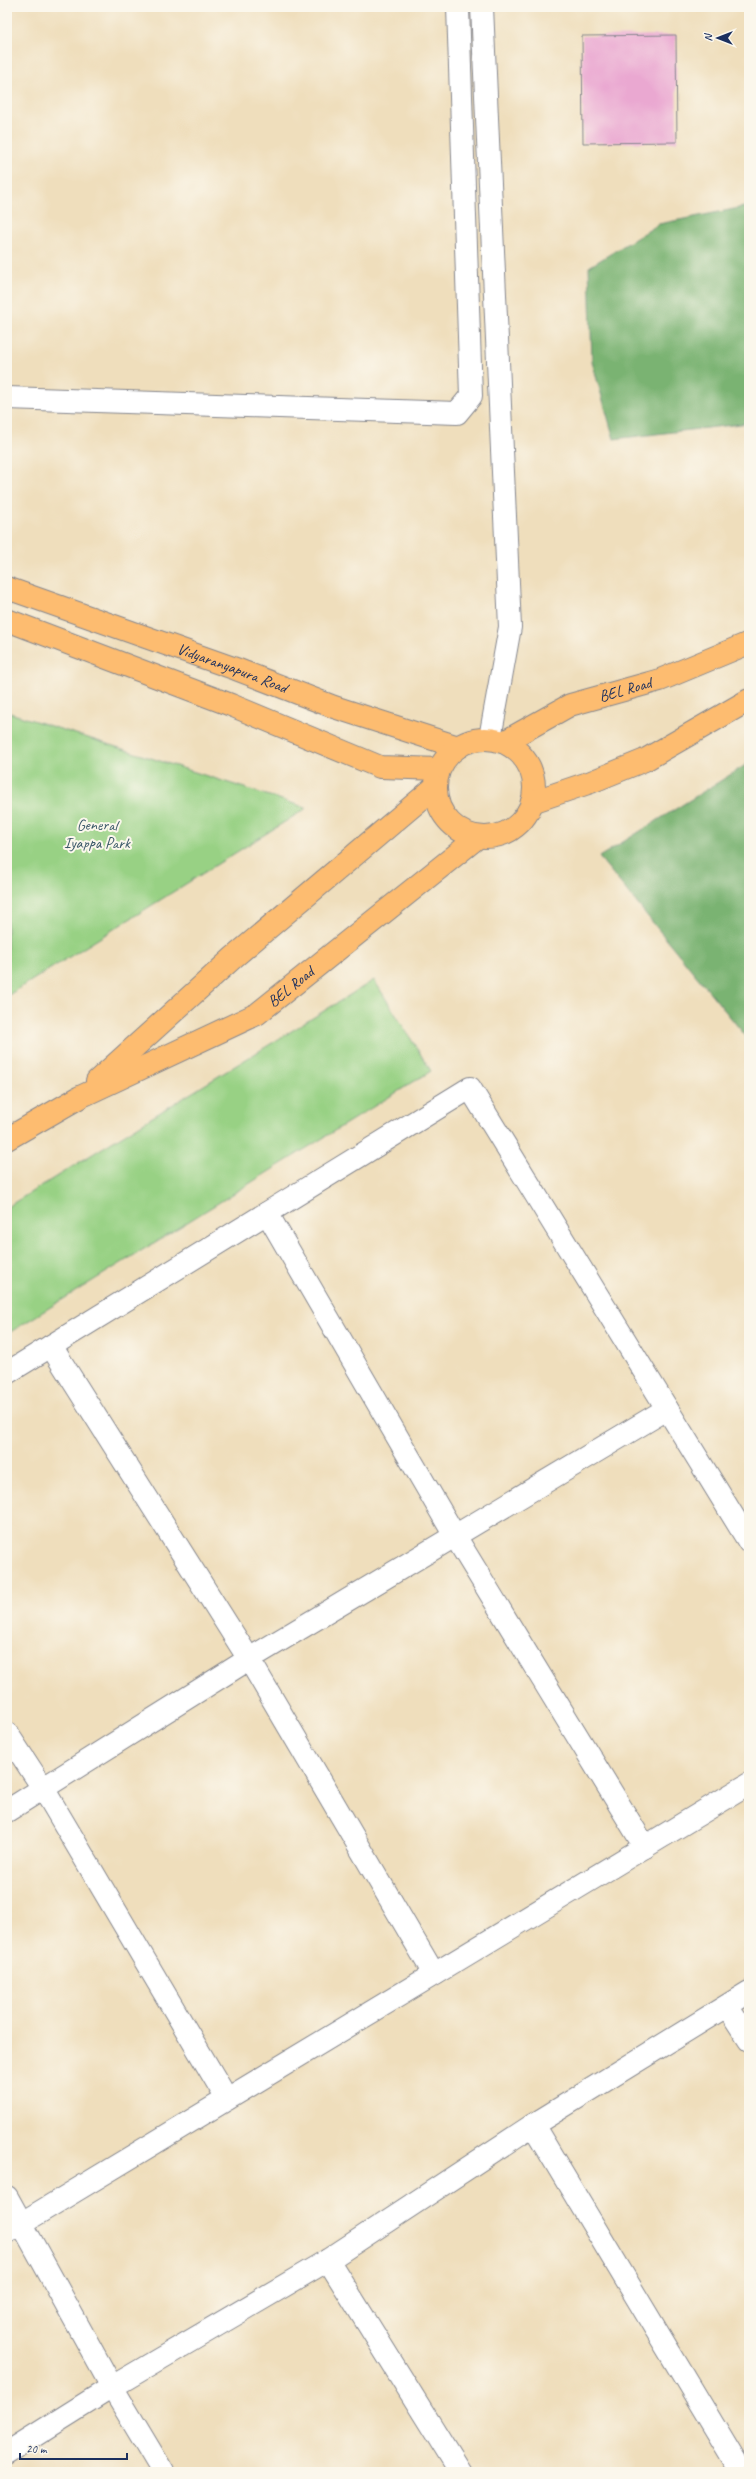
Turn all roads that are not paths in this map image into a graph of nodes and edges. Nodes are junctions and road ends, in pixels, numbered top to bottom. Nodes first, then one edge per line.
1 (458, 7) edge
2 (482, 7) edge
3 (7, 398) edge
4 (7, 588) edge
5 (7, 620) edge
6 (749, 643) edge
7 (749, 700) edge
8 (497, 740) junction
9 (458, 747) junction
10 (437, 778) junction
11 (532, 802) junction
12 (477, 838) junction
13 (80, 1097) junction
14 (7, 1139) edge
15 (267, 1213) junction
16 (51, 1346) junction
17 (7, 1373) edge
18 (667, 1409) junction
19 (455, 1536) junction
20 (749, 1542) edge
21 (249, 1659) junction
22 (7, 1733) edge
23 (749, 1784) edge
24 (42, 1788) junction
25 (7, 1811) edge
26 (645, 1847) junction
27 (434, 1974) junction
28 (749, 1992) edge
29 (727, 2006) junction
30 (749, 2040) edge
31 (227, 2099) junction
32 (533, 2125) junction
33 (7, 2197) edge
34 (14, 2228) edge
35 (328, 2260) junction
36 (112, 2386) junction
37 (7, 2454) edge
38 (736, 2463) edge
39 (163, 2472) edge
40 (460, 2472) edge

1 - 3 lane
2 - 8 lane
4 - 9 main road, Vidyaranyapura Road
5 - 10 main road, Vidyaranyapura Road
6 - 8 main road, BEL Road
7 - 11 main road
8 - 9 main road
8 - 11 main road
9 - 10 main road
10 - 12 main road
10 - 13 main road, BEL Road
11 - 12 main road
12 - 13 main road, BEL Road
13 - 14 main road, BEL Road
15 - 16 lane
15 - 18 lane
15 - 19 lane
16 - 17 lane
16 - 21 lane
18 - 19 lane
18 - 20 lane
19 - 21 lane
19 - 26 lane
21 - 24 lane
21 - 27 lane
22 - 24 lane
23 - 26 lane
24 - 25 lane
24 - 31 lane
26 - 27 lane
27 - 31 lane
28 - 29 lane
29 - 30 lane
29 - 32 lane
31 - 34 lane
32 - 35 lane
32 - 38 lane
33 - 34 lane
34 - 36 lane
35 - 36 lane
35 - 40 lane
36 - 37 lane
36 - 39 lane

